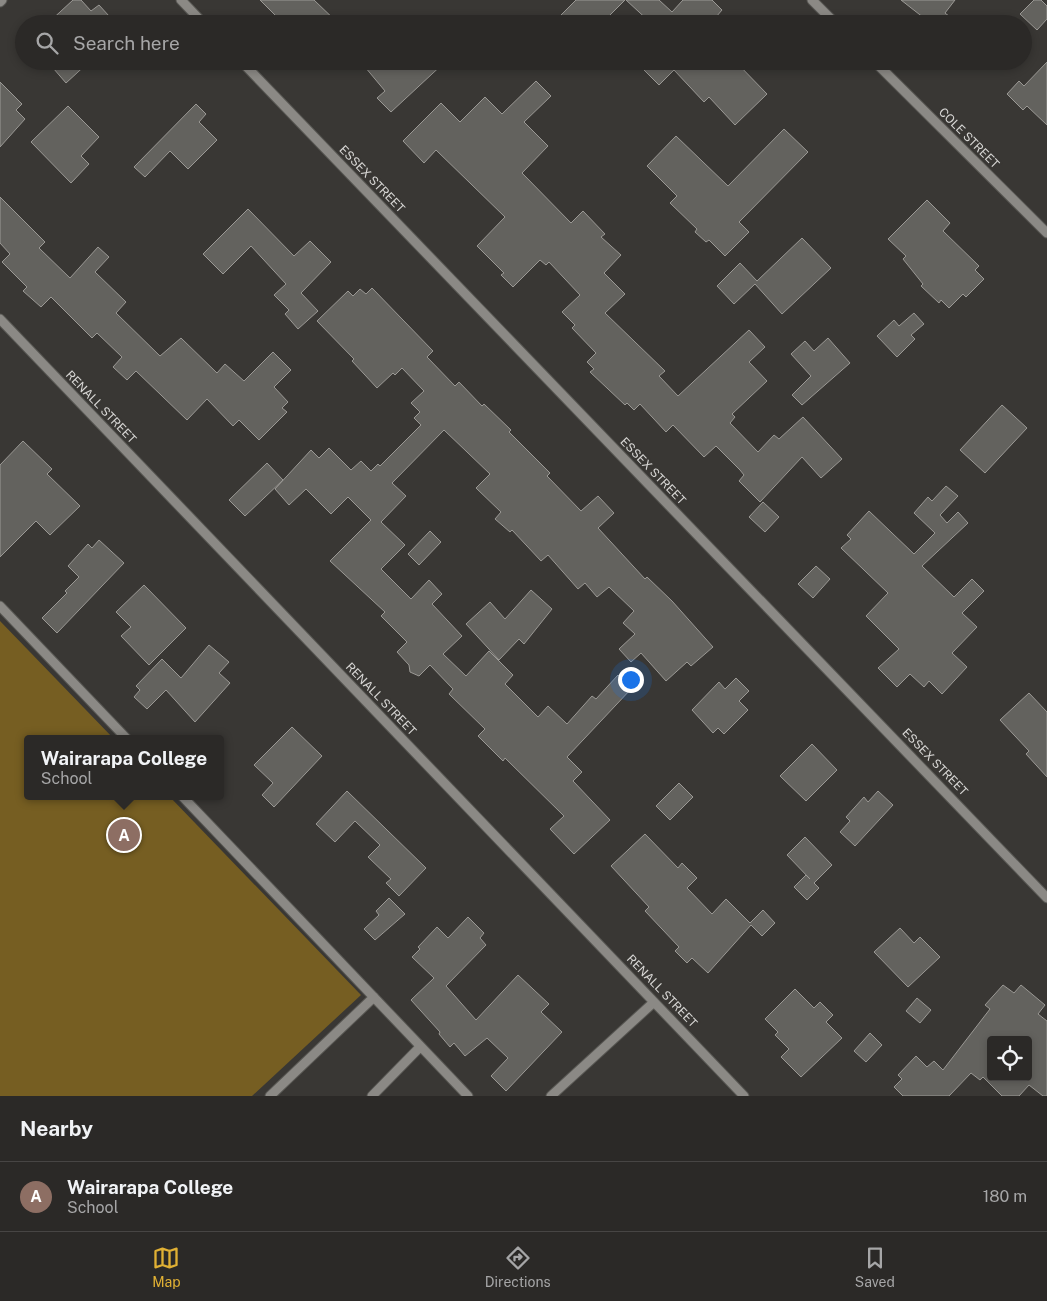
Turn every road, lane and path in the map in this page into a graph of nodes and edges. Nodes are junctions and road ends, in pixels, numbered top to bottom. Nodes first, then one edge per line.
1 (181, 0) edge
2 (812, 0) edge
3 (195, 15) edge
4 (827, 15) edge
5 (249, 70) edge
6 (883, 70) edge
7 (1047, 234) edge
8 (0, 319) edge
9 (0, 606) edge
10 (123, 735) edge
11 (186, 800) edge
12 (1047, 898) edge
13 (374, 997) junction
14 (654, 1002) junction
15 (420, 1047) junction
16 (270, 1096) edge
17 (372, 1096) edge
18 (468, 1096) edge
19 (550, 1096) edge
20 (744, 1096) edge

1 - 3 street
2 - 4 street
5 - 12 street, ESSEX STREET
6 - 7 street, COLE STREET
8 - 14 street, RENALL STREET
9 - 10 street
11 - 13 street
13 - 15 street
13 - 16 street
14 - 19 street
14 - 20 street, RENALL STREET
15 - 17 street
15 - 18 street

